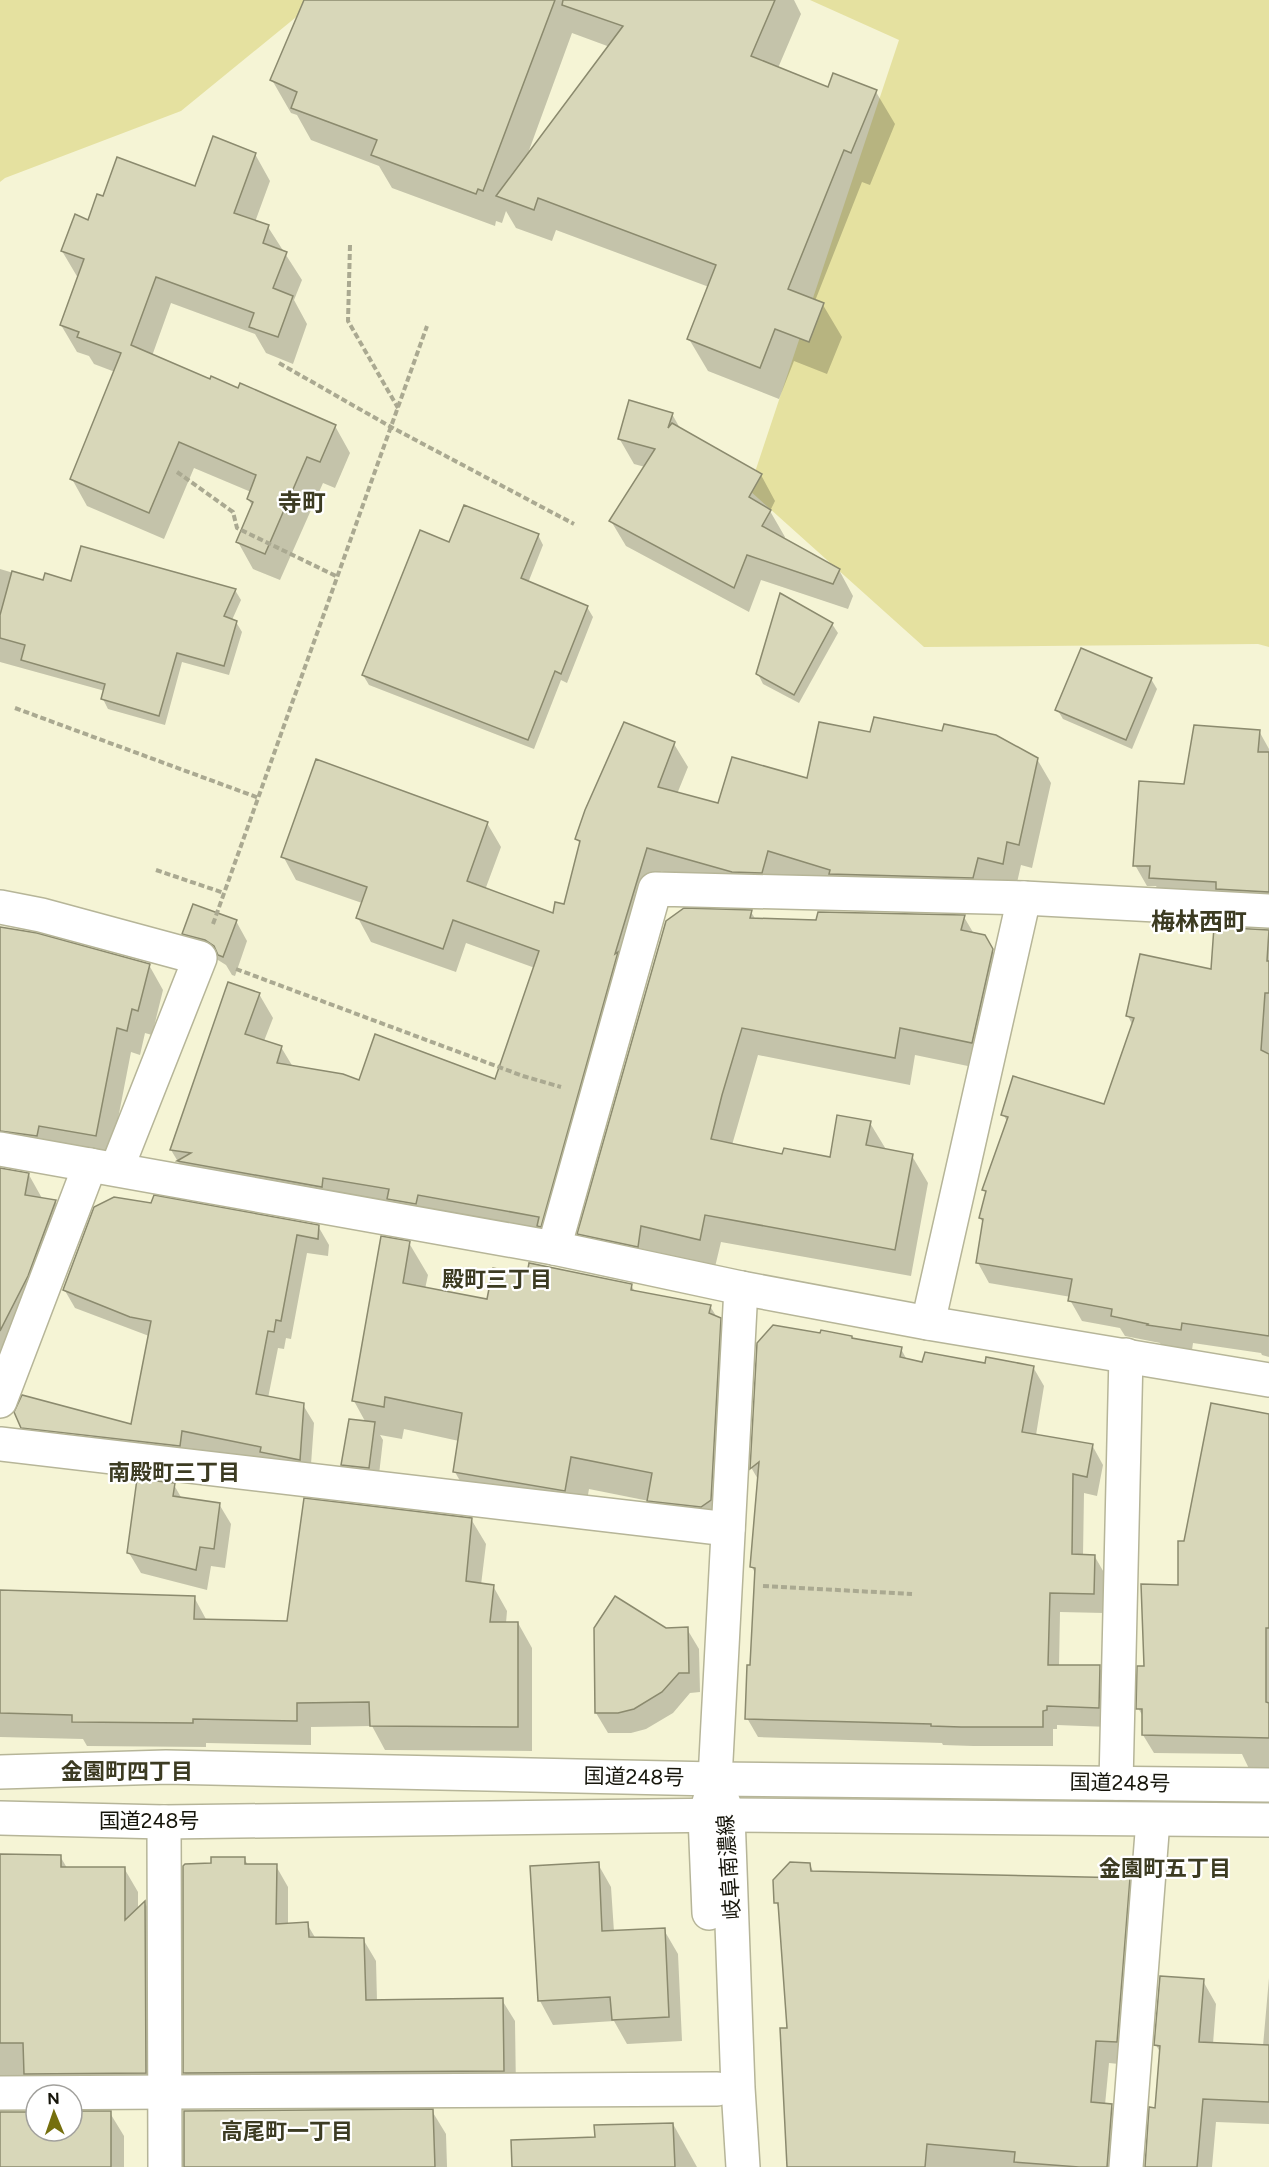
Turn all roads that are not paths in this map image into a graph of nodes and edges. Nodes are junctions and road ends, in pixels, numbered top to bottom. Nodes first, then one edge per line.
1 (1024, 898) junction
2 (0, 907) edge
3 (1269, 911) edge
4 (0, 1149) edge
5 (104, 1167) junction
6 (554, 1248) junction
7 (741, 1288) junction
8 (928, 1323) junction
9 (1126, 1355) junction
10 (1269, 1380) edge
11 (0, 1401) edge
12 (0, 1444) edge
13 (728, 1529) junction
14 (0, 1772) edge
15 (716, 1779) junction
16 (1116, 1783) junction
17 (1269, 1785) edge
18 (717, 1816) junction
19 (0, 1818) edge
20 (1153, 1820) junction
21 (1269, 1820) edge
22 (164, 1822) junction
23 (717, 2088) junction
24 (165, 2092) junction
25 (0, 2093) edge
26 (165, 2167) edge
27 (720, 2167) edge
28 (743, 2167) edge
29 (1126, 2167) edge

1 - 3 main road
1 - 6 main road
1 - 8 main road
2 - 5 main road
4 - 5 main road
5 - 6 main road
5 - 11 main road
6 - 7 main road
7 - 8 main road
7 - 13 main road, 岐阜南濃線
8 - 9 main road
9 - 10 main road
9 - 16 main road
12 - 13 main road
13 - 15 main road, 岐阜南濃線
14 - 15 main road, 国道248号
15 - 16 main road, 国道248号
15 - 18 main road, 岐阜南濃線
16 - 17 main road, 国道248号
18 - 20 main road, 国道248号
18 - 22 main road, 国道248号
18 - 23 main road, 岐阜南濃線
18 - 28 main road, 岐阜南濃線
19 - 22 main road, 国道248号
20 - 21 main road, 国道248号
20 - 29 main road
22 - 24 main road
23 - 24 main road
23 - 27 main road, 岐阜南濃線
24 - 25 main road
24 - 26 main road

